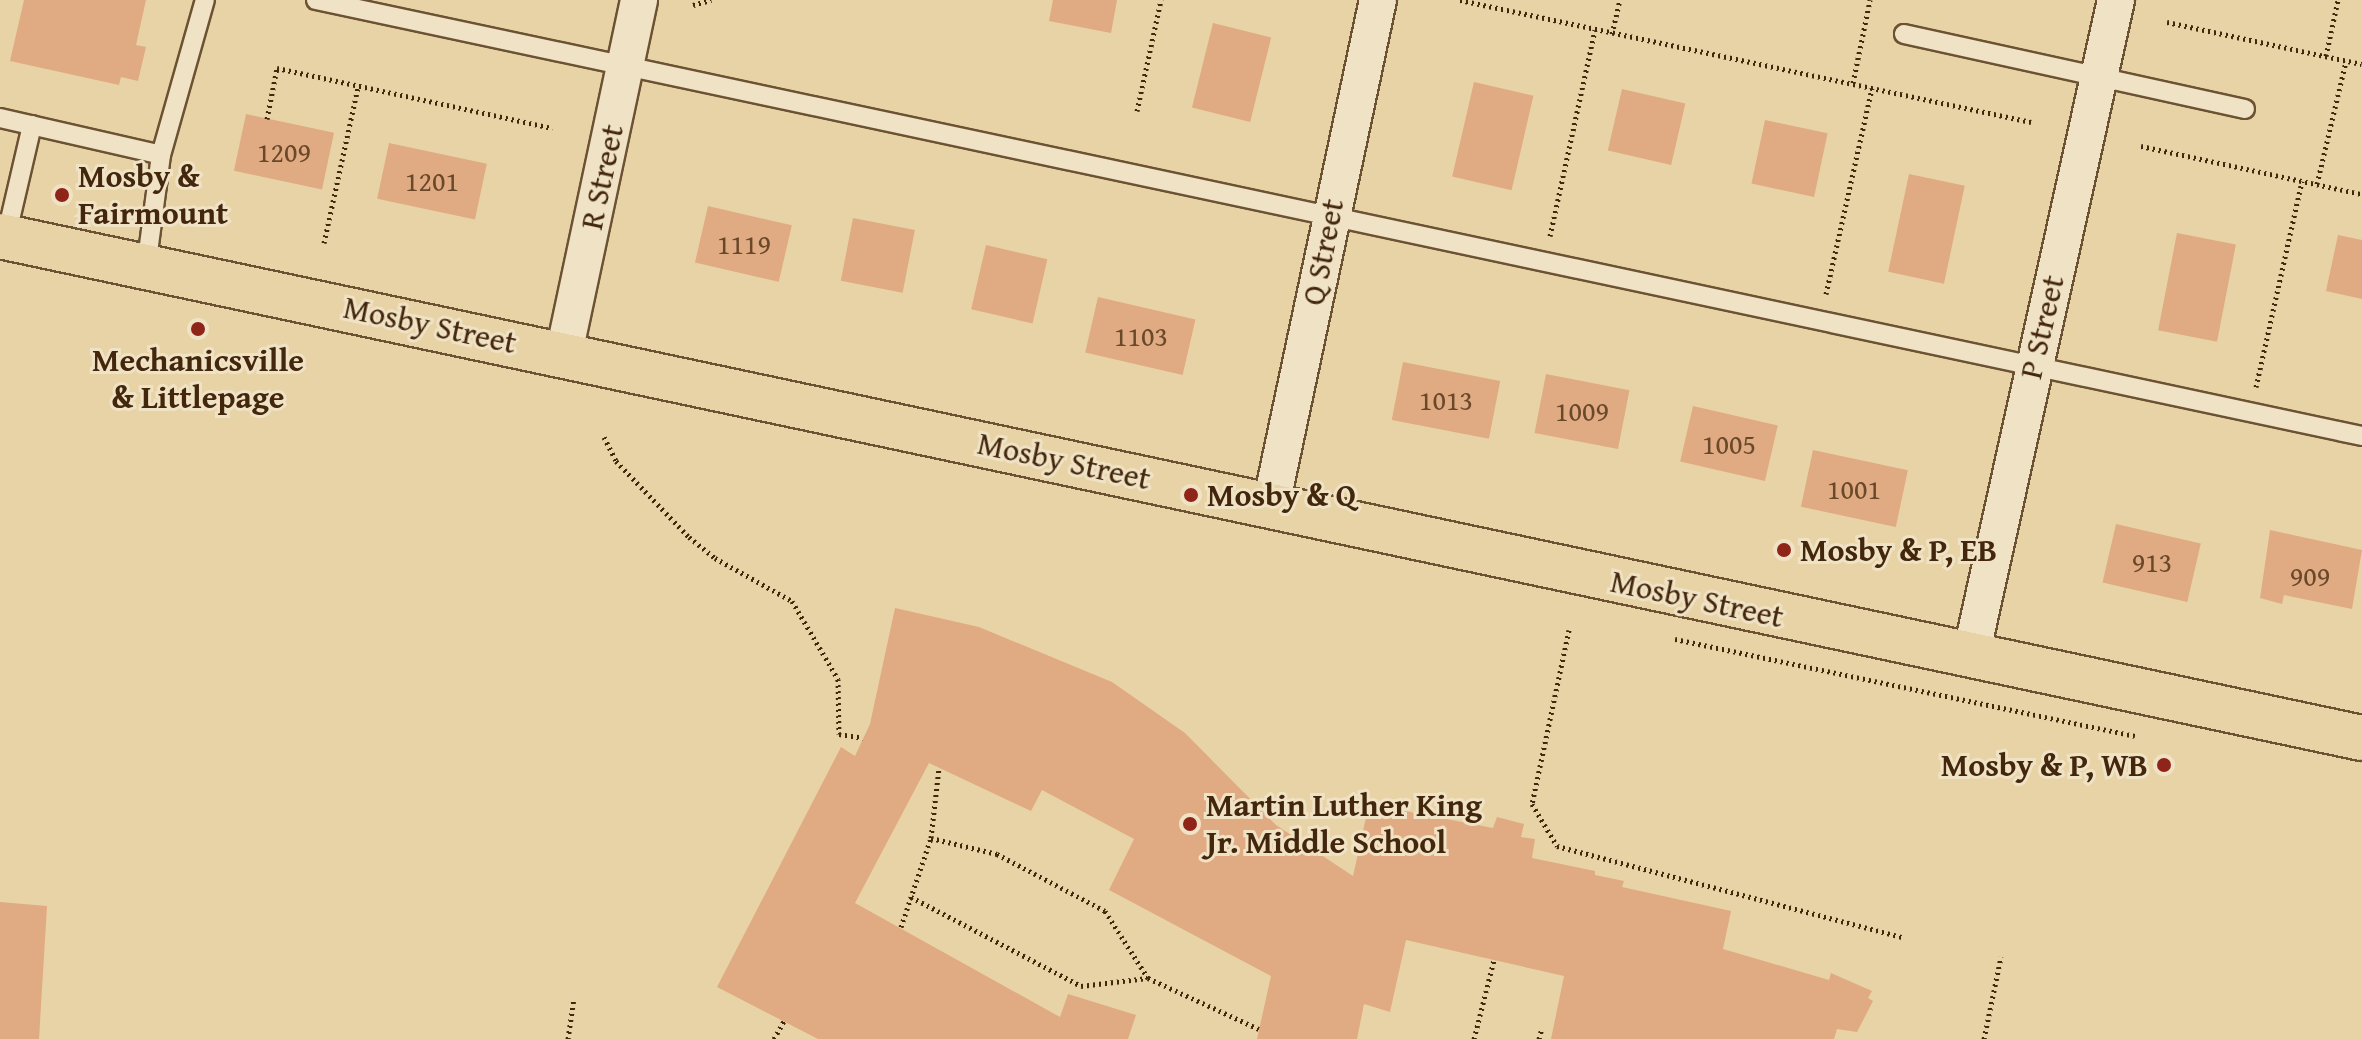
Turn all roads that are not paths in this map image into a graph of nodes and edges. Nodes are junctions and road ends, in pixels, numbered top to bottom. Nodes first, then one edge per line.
1 (205, 0) edge
2 (316, 0) edge
3 (639, 0) edge
4 (1378, 0) edge
5 (2116, 0) edge
6 (1904, 34) dead end
7 (626, 63) junction
8 (2098, 78) junction
9 (2245, 109) dead end
10 (0, 118) edge
11 (32, 125) junction
12 (161, 155) junction
13 (1330, 215) junction
14 (3, 237) edge
15 (146, 267) junction
16 (564, 353) junction
17 (2034, 363) junction
18 (2362, 436) edge
19 (1271, 505) junction
20 (1971, 655) junction
21 (2362, 738) edge

1 - 12 lane
2 - 7 lane
3 - 7 street, R Street
4 - 13 street, Q Street
5 - 8 street, P Street
6 - 8 lane
7 - 13 lane
7 - 16 street, R Street
8 - 9 lane
8 - 17 street, P Street
10 - 11 lane
11 - 12 lane
11 - 14 lane
12 - 15 lane
13 - 17 lane
13 - 19 street, Q Street
14 - 15 main road, Mosby Street
15 - 16 main road, Mosby Street
16 - 19 main road, Mosby Street
17 - 18 lane
17 - 20 street, P Street
19 - 20 main road, Mosby Street
20 - 21 main road, Mosby Street

